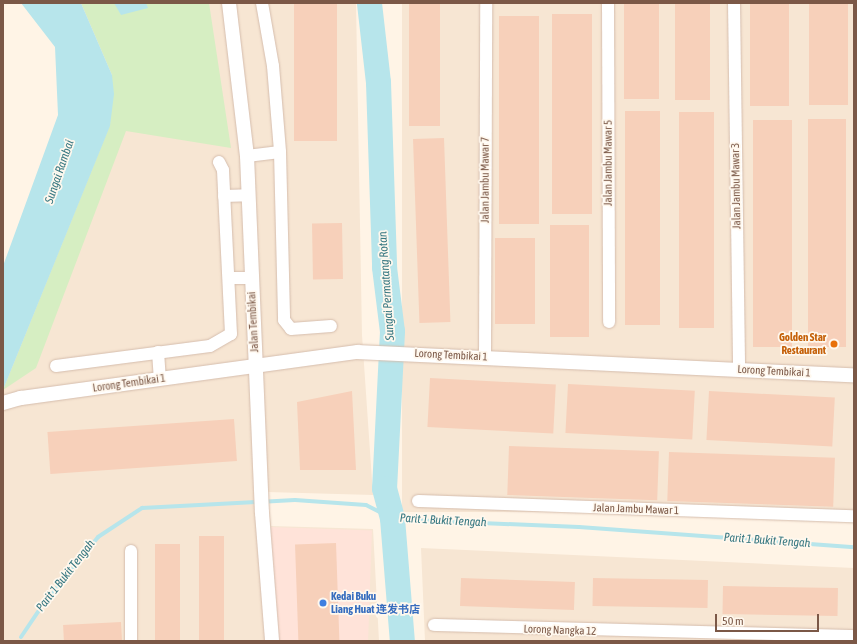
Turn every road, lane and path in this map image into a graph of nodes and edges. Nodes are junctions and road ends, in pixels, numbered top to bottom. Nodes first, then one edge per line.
1 (229, 3) edge
2 (262, 3) edge
3 (486, 3) edge
4 (608, 3) edge
5 (734, 3) edge
6 (280, 152) junction
7 (247, 156) junction
8 (219, 162) dead end
9 (248, 195) junction
10 (224, 196) junction
11 (230, 278) junction
12 (251, 278) junction
13 (609, 322) dead end
14 (331, 326) dead end
15 (158, 352) junction
16 (485, 357) junction
17 (56, 366) dead end
18 (255, 366) junction
19 (739, 369) junction
20 (854, 374) edge
21 (160, 379) junction
22 (3, 403) edge
23 (418, 501) dead end
24 (854, 516) edge
25 (130, 551) dead end
26 (434, 625) dead end
27 (854, 636) edge
28 (131, 641) edge
29 (272, 641) edge

1 - 7 street, Jalan Tembikai
2 - 6 street
3 - 16 street, Jalan Jambu Mawar 7
4 - 13 street, Jalan Jambu Mawar 5
5 - 19 street, Jalan Jambu Mawar 3
6 - 7 street
6 - 14 street
7 - 9 street, Jalan Tembikai
8 - 10 street
9 - 10 street
9 - 12 street, Jalan Tembikai
10 - 11 street
11 - 12 street
11 - 15 street
12 - 18 street, Jalan Tembikai
15 - 17 street
15 - 21 street
16 - 18 street, Lorong Tembikai 1
16 - 19 street, Lorong Tembikai 1
18 - 21 street, Lorong Tembikai 1
18 - 29 street, Jalan Tembikai
19 - 20 street, Lorong Tembikai 1
21 - 22 street, Lorong Tembikai 1
23 - 24 street, Jalan Jambu Mawar 1
25 - 28 street
26 - 27 street, Lorong Nangka 12

